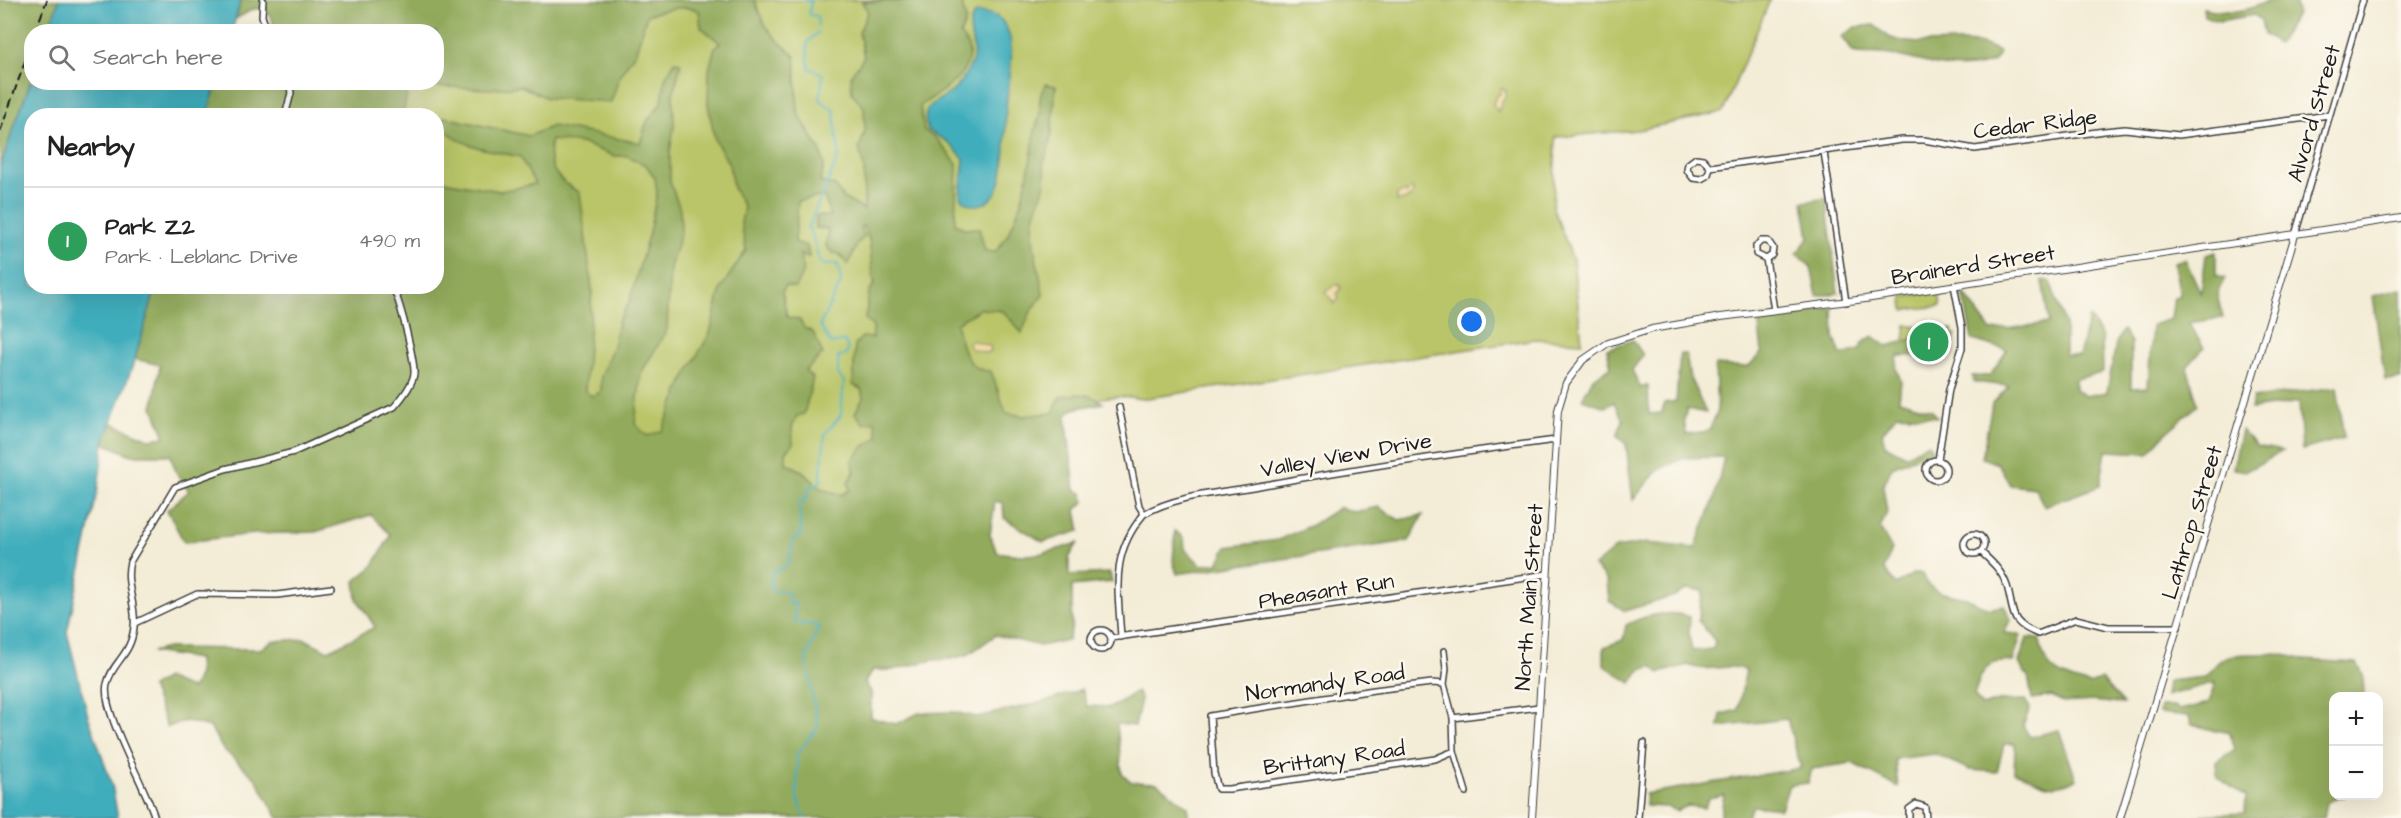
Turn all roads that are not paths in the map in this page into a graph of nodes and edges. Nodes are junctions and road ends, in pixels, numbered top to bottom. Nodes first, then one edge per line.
1 (263, 0) edge
2 (2363, 0) edge
3 (264, 24) edge
4 (290, 90) edge
5 (287, 108) edge
6 (2329, 116) junction
7 (1824, 152) junction
8 (1710, 167) junction
9 (2401, 218) edge
10 (2295, 235) junction
11 (1766, 259) dead end
12 (1954, 285) junction
13 (397, 294) edge
14 (1846, 302) junction
15 (1774, 310) junction
16 (1567, 381) joint
17 (1119, 407) dead end
18 (1556, 440) junction
19 (1938, 460) dead end
20 (1144, 514) junction
21 (1981, 552) dead end
22 (1547, 574) junction
23 (331, 588) dead end
24 (135, 622) junction
25 (2178, 627) junction
26 (1121, 637) junction
27 (1111, 638) dead end
28 (1444, 651) dead end
29 (1444, 684) junction
30 (1539, 707) junction
31 (1453, 718) junction
32 (1644, 743) dead end
33 (1454, 752) junction
34 (1218, 788) joint
35 (1466, 792) dead end
36 (155, 818) edge
37 (1532, 818) edge
38 (1638, 818) edge
39 (1909, 818) edge
40 (1926, 818) edge
41 (2120, 818) edge

1 - 3 street
2 - 6 street, Alvord Street
4 - 5 street
6 - 7 street, Cedar Ridge
6 - 10 street, Alvord Street
7 - 8 street, Cedar Ridge
7 - 14 street
8 - 8 street, Cedar Ridge
9 - 10 street, Brainerd Street
10 - 12 street, Brainerd Street
10 - 25 street, Lathrop Street
11 - 15 street
12 - 14 street, Brainerd Street
12 - 19 street
13 - 24 street
14 - 15 street, Brainerd Street
15 - 16 street, Brainerd Street
16 - 18 street, North Main Street
17 - 20 street
18 - 20 street, Valley View Drive
18 - 22 street, North Main Street
20 - 26 street
21 - 25 street
22 - 26 street, Pheasant Run
22 - 30 street, North Main Street
23 - 24 street
24 - 36 street
25 - 41 street, Lathrop Street
26 - 27 street, Pheasant Run
28 - 29 street
29 - 31 street
29 - 34 street, Normandy Road
30 - 31 street
30 - 37 street, North Main Street
31 - 33 street
32 - 38 street
33 - 34 street, Brittany Road
33 - 35 street
39 - 40 street

